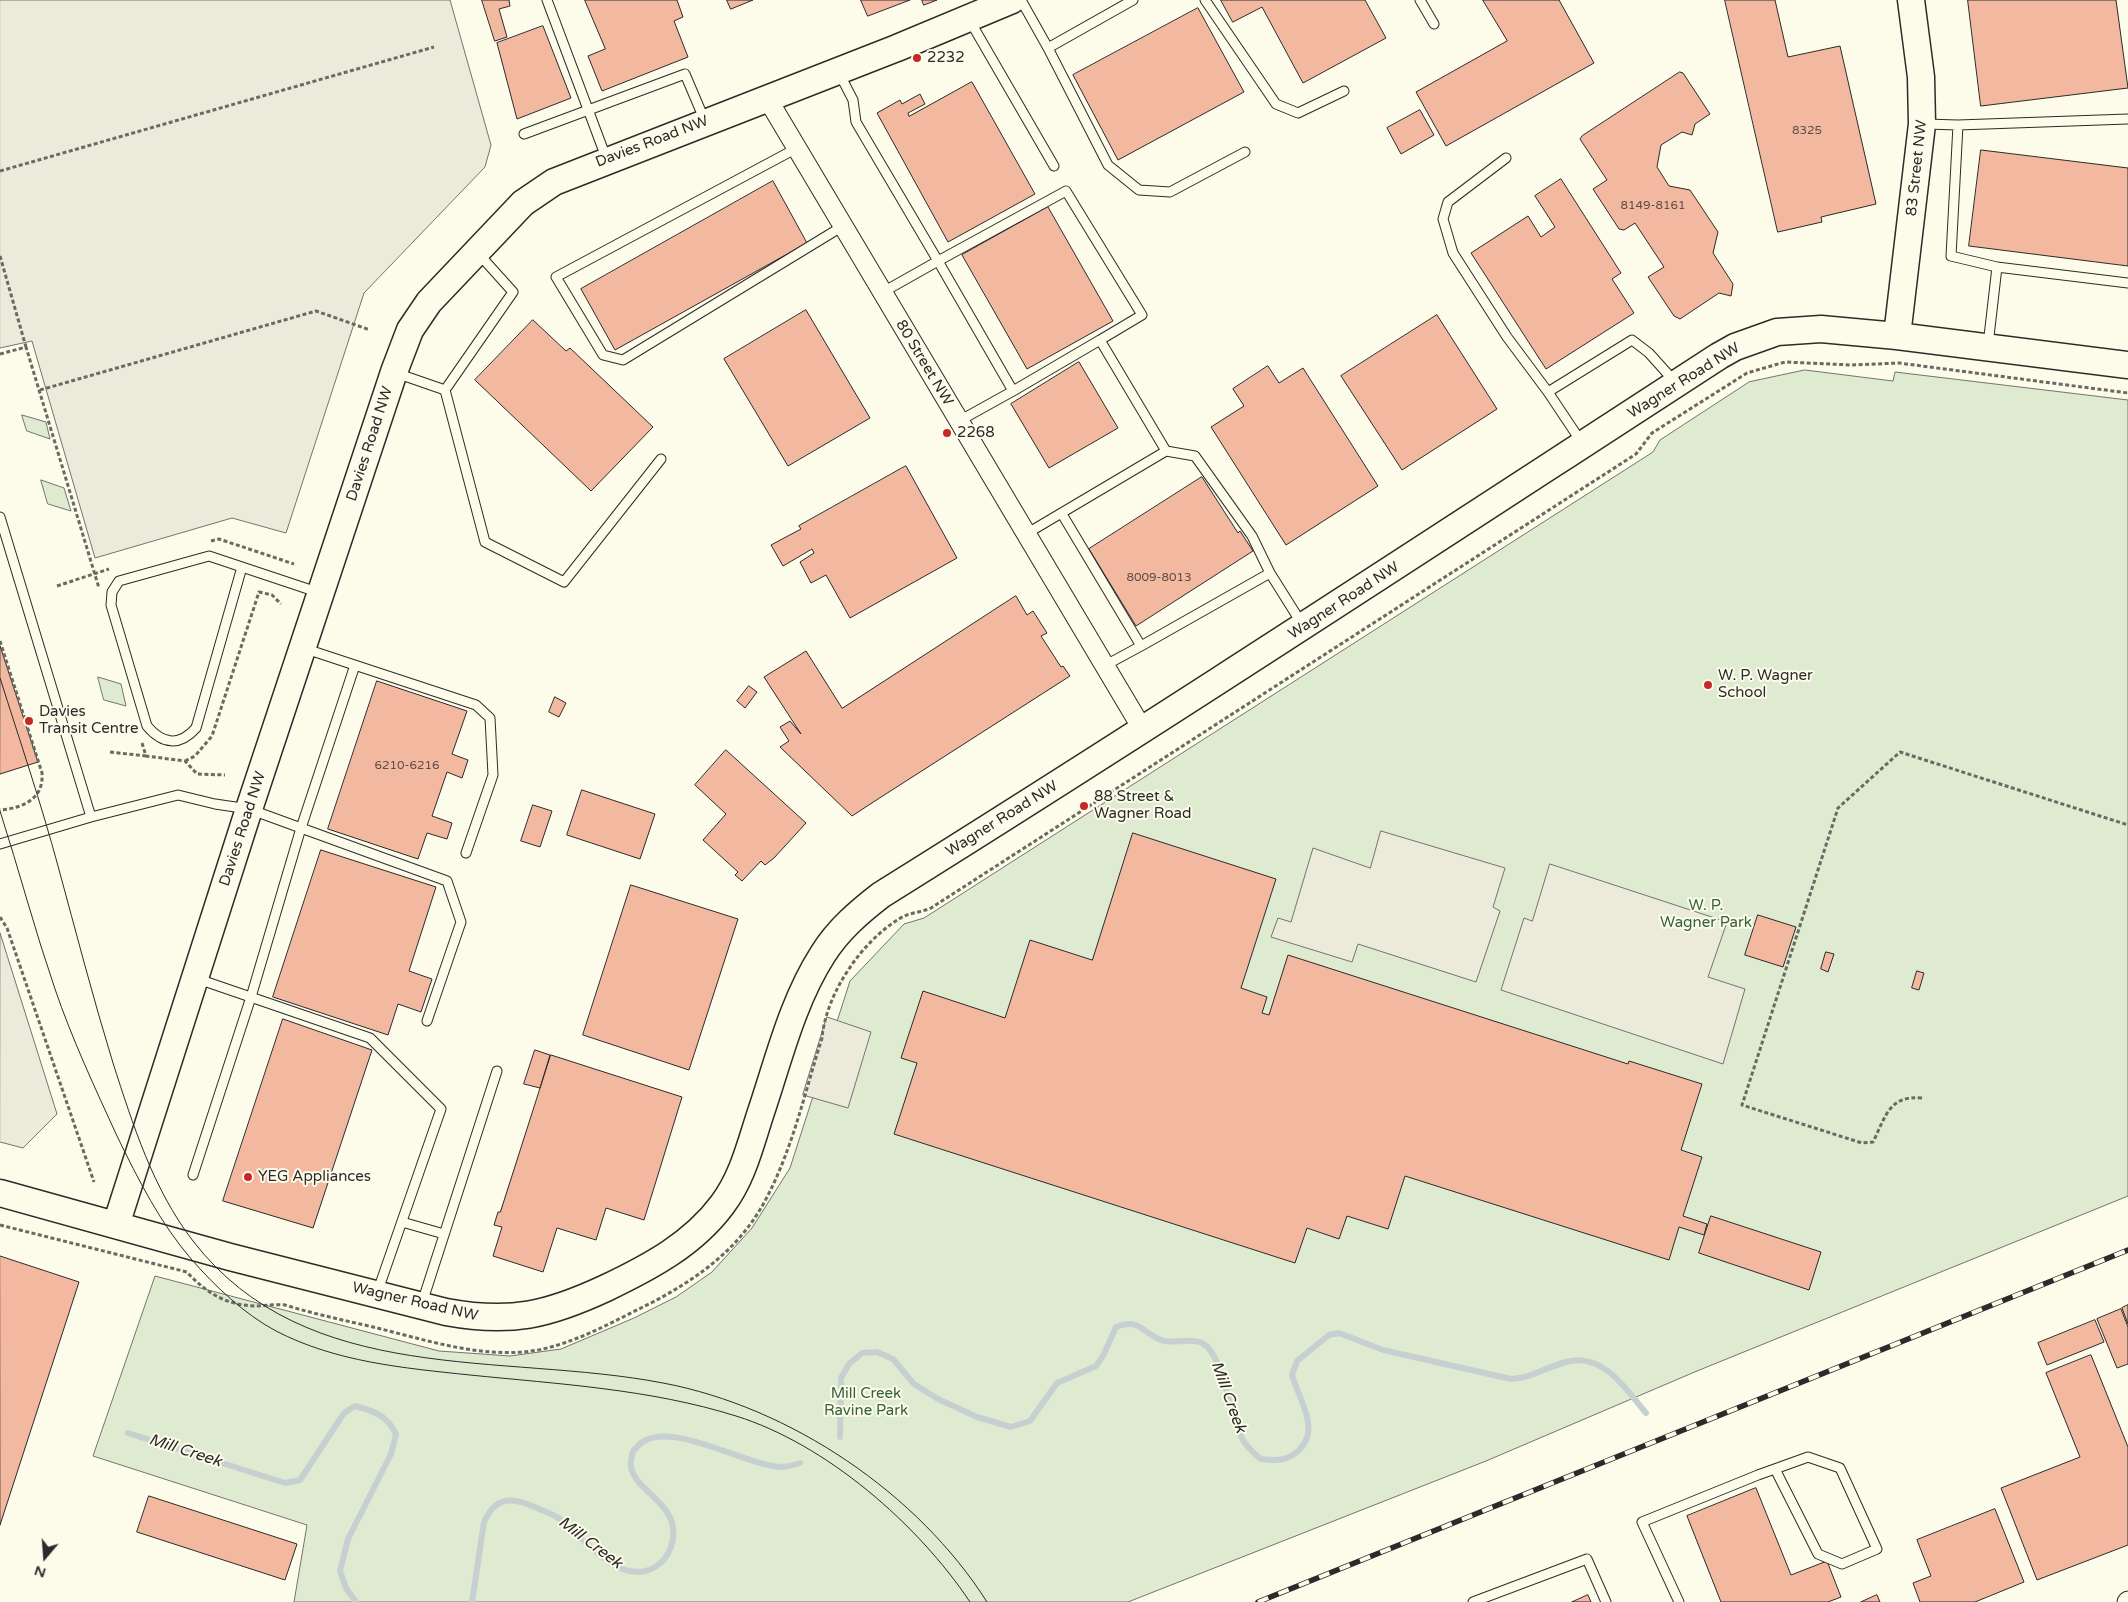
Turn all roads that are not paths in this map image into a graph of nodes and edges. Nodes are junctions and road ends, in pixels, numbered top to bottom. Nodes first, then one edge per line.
1 (547, 0) edge
2 (1012, 0) edge
3 (1021, 0) edge
4 (1133, 0) edge
5 (1205, 0) edge
6 (1420, 0) edge
7 (1911, 0) edge
8 (969, 18) junction
9 (1434, 24) dead end
10 (1048, 48) junction
11 (837, 71) junction
12 (1344, 90) dead end
13 (767, 98) junction
14 (588, 110) junction
15 (2128, 119) edge
16 (705, 122) junction
17 (1922, 124) junction
18 (1958, 125) junction
19 (524, 134) dead end
20 (797, 148) junction
21 (1245, 152) dead end
22 (1506, 158) dead end
23 (607, 160) junction
24 (1054, 166) dead end
25 (843, 226) junction
26 (476, 251) junction
27 (938, 261) junction
28 (1997, 267) junction
29 (2128, 283) edge
30 (883, 292) junction
31 (1898, 336) junction
32 (1100, 340) junction
33 (1987, 348) junction
34 (2128, 366) edge
35 (394, 372) junction
36 (1676, 384) junction
37 (445, 390) junction
38 (1013, 391) junction
39 (1548, 392) junction
40 (959, 420) junction
41 (1584, 446) junction
42 (1166, 451) junction
43 (661, 459) dead end
44 (1062, 514) junction
45 (0, 517) edge
46 (1026, 534) junction
47 (242, 567) junction
48 (1270, 572) junction
49 (321, 593) junction
50 (1304, 627) junction
51 (1141, 646) junction
52 (303, 648) junction
53 (355, 665) junction
54 (1104, 666) junction
55 (1143, 730) junction
56 (249, 809) junction
57 (91, 816) junction
58 (302, 828) junction
59 (0, 844) edge
60 (466, 854) dead end
61 (195, 978) junction
62 (251, 997) junction
63 (426, 1021) dead end
64 (497, 1071) dead end
65 (193, 1175) dead end
66 (0, 1193) edge
67 (402, 1222) junction
68 (116, 1225) junction
69 (444, 1234) junction
70 (376, 1295) junction
71 (421, 1306) junction
72 (1775, 1469) junction
73 (1474, 1602) edge
74 (1606, 1602) edge
75 (1680, 1602) edge

1 - 14 lane
2 - 8 street, Davies Road NW
3 - 10 lane
4 - 10 lane
5 - 12 lane
6 - 9 lane
7 - 17 street, 83 Street NW
8 - 11 street, Davies Road NW
8 - 24 lane
10 - 21 lane
11 - 13 street, Davies Road NW
11 - 27 lane
13 - 16 street, Davies Road NW
13 - 20 street, 80 Street NW
14 - 16 lane
14 - 19 lane
14 - 23 lane
15 - 18 lane
16 - 23 street, Davies Road NW
17 - 18 lane
17 - 31 street, 83 Street NW
18 - 28 lane
20 - 25 street, 80 Street NW
20 - 25 lane
22 - 39 lane
23 - 26 street, Davies Road NW
25 - 30 street, 80 Street NW
26 - 35 street, Davies Road NW
26 - 37 lane
27 - 30 lane
27 - 32 lane
27 - 38 lane
28 - 29 lane
28 - 33 lane
30 - 40 street, 80 Street NW
31 - 33 street, Wagner Road NW
31 - 36 street, Wagner Road NW
32 - 38 lane
32 - 42 lane
33 - 34 street, Wagner Road NW
35 - 37 lane
35 - 49 street, Davies Road NW
36 - 39 lane
36 - 41 street, Wagner Road NW
37 - 43 lane
38 - 40 lane
39 - 41 lane
40 - 46 street, 80 Street NW
41 - 50 street, Wagner Road NW
42 - 44 lane
42 - 48 lane
44 - 46 lane
44 - 51 lane
45 - 57 lane
46 - 54 street, 80 Street NW
47 - 47 lane
47 - 49 lane
48 - 50 lane
48 - 51 lane
49 - 52 street, Davies Road NW
50 - 55 street, Wagner Road NW
51 - 54 lane
52 - 53 lane
52 - 56 street, Davies Road NW
53 - 58 lane
53 - 60 lane
54 - 55 street, 80 Street NW
55 - 71 street, Wagner Road NW
56 - 57 lane
56 - 58 lane
56 - 61 street, Davies Road NW
57 - 59 lane
58 - 62 lane
58 - 63 lane
61 - 62 lane
61 - 68 street, Davies Road NW
62 - 65 lane
62 - 67 lane
64 - 69 lane
66 - 68 street, Wagner Road NW
67 - 69 lane
67 - 70 lane
68 - 70 street, Wagner Road NW
69 - 71 lane
70 - 71 street, Wagner Road NW
72 - 72 lane
72 - 75 lane
73 - 74 lane

